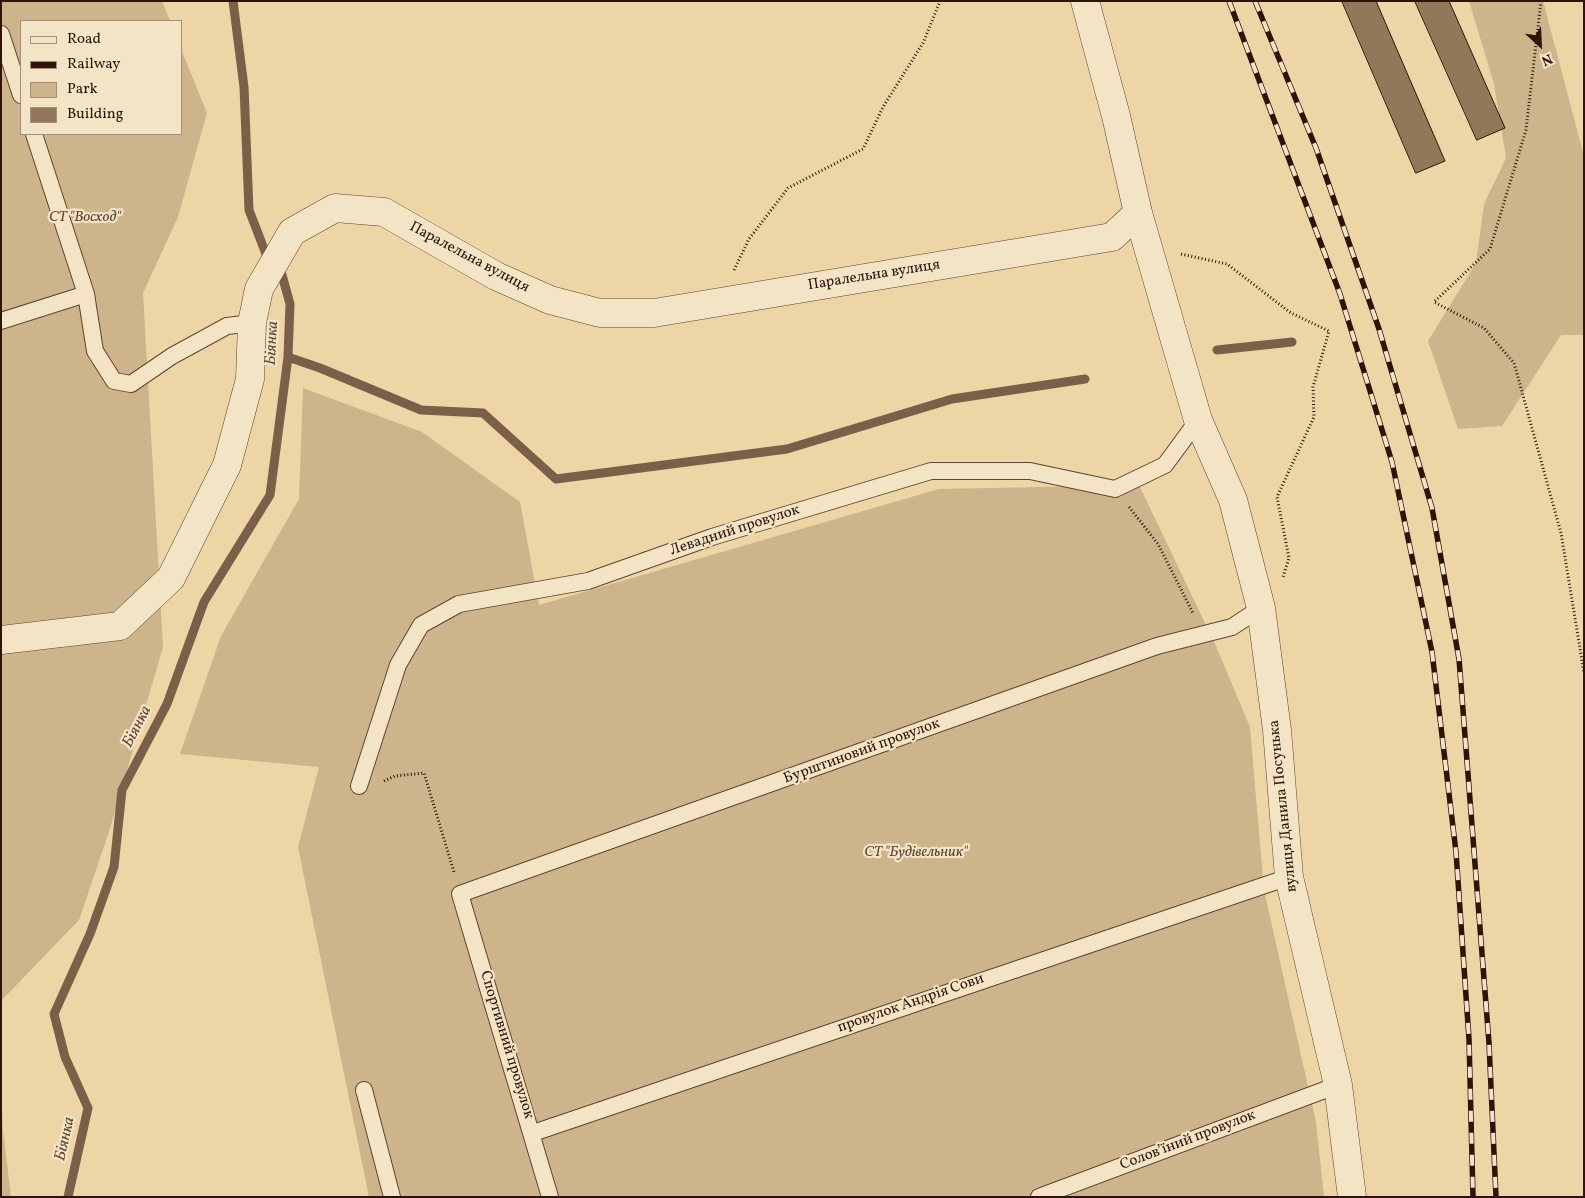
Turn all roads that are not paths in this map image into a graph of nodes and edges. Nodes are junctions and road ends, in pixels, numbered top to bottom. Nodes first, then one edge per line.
1 (1085, 1) edge
2 (1, 34) edge
3 (20, 93) edge
4 (34, 135) edge
5 (1138, 213) junction
6 (86, 294) junction
7 (1, 321) edge
8 (252, 323) junction
9 (1198, 420) junction
10 (1261, 608) junction
11 (1, 640) edge
12 (359, 786) road end
13 (1289, 877) junction
14 (460, 894) joint
15 (1338, 1085) junction
16 (364, 1090) dead end
17 (533, 1133) junction
18 (392, 1197) edge
19 (550, 1197) edge
20 (1039, 1197) edge
21 (1352, 1197) edge

1 - 5 street, вулиця Данила Посунька
2 - 3 lane
4 - 6 lane
5 - 8 street, Паралельна вулиця
5 - 9 street, вулиця Данила Посунька
6 - 7 lane
6 - 8 lane
8 - 11 street, Паралельна вулиця
9 - 10 street, вулиця Данила Посунька
9 - 12 lane, Левадний провулок
10 - 13 street, вулиця Данила Посунька
10 - 14 lane, Бурштиновий провулок
13 - 15 street, вулиця Данила Посунька
13 - 17 lane, провулок Андрія Сови
14 - 17 lane, Спортивний провулок
15 - 20 lane, Соловʼїний провулок
15 - 21 street, вулиця Данила Посунька
16 - 18 lane
17 - 19 lane, Спортивний провулок

